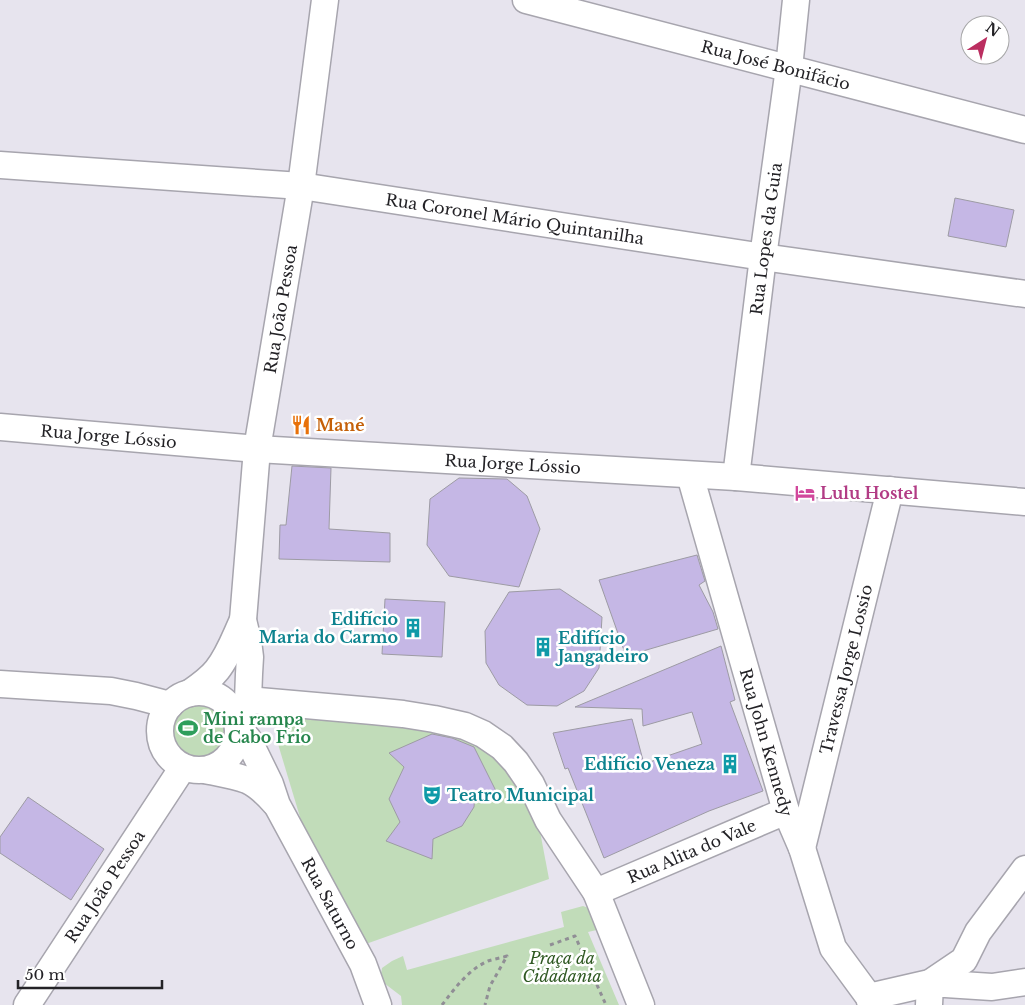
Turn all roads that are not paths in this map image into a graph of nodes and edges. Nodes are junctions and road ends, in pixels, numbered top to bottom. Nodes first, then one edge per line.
1 (326, 0) edge
2 (526, 0) edge
3 (796, 0) edge
4 (789, 68) junction
5 (1025, 130) edge
6 (0, 165) edge
7 (301, 186) junction
8 (763, 257) junction
9 (1025, 294) edge
10 (0, 427) edge
11 (257, 449) junction
12 (690, 475) junction
13 (736, 477) junction
14 (890, 490) junction
15 (1025, 502) edge
16 (243, 620) junction
17 (0, 684) edge
18 (180, 699) junction
19 (241, 716) junction
20 (194, 768) junction
21 (277, 805) junction
22 (786, 811) junction
23 (802, 848) junction
24 (1025, 869) edge
25 (596, 892) junction
26 (1025, 982) edge
27 (929, 994) edge
28 (870, 1001) edge
29 (27, 1005) edge
30 (378, 1005) edge
31 (641, 1005) edge

1 - 7 street, Rua João Pessoa
2 - 4 street, Rua José Bonifácio
3 - 4 street, Rua Lopes da Guia
4 - 5 street, Rua José Bonifácio
4 - 8 street, Rua Lopes da Guia
6 - 7 street, Rua Coronel Mário Quintanilha
7 - 8 street, Rua Coronel Mário Quintanilha
7 - 11 street, Rua João Pessoa
8 - 9 street, Rua Coronel Mário Quintanilha
8 - 13 street, Rua Lopes da Guia
10 - 11 street, Rua Jorge Lóssio
11 - 12 street, Rua Jorge Lóssio
11 - 16 street, Rua João Pessoa
12 - 13 street, Rua Jorge Lóssio
12 - 22 street, Rua John Kennedy
13 - 14 street, Rua Jorge Lóssio
14 - 15 street, Rua Jorge Lóssio
14 - 23 street, Travessa Jorge Lossio
16 - 18 street, Rua João Pessoa
16 - 19 street, Rua João Pessoa
17 - 18 street
18 - 19 street
18 - 20 street
19 - 20 street
19 - 21 street, Rua Saturno
19 - 25 street
20 - 21 street, Rua Saturno
20 - 29 street, Rua João Pessoa
21 - 30 street, Rua Saturno
22 - 23 street, Rua John Kennedy
22 - 25 street, Rua Alita do Vale
23 - 28 street, Rua John Kennedy
24 - 27 street
25 - 31 street
26 - 27 street
27 - 28 street

